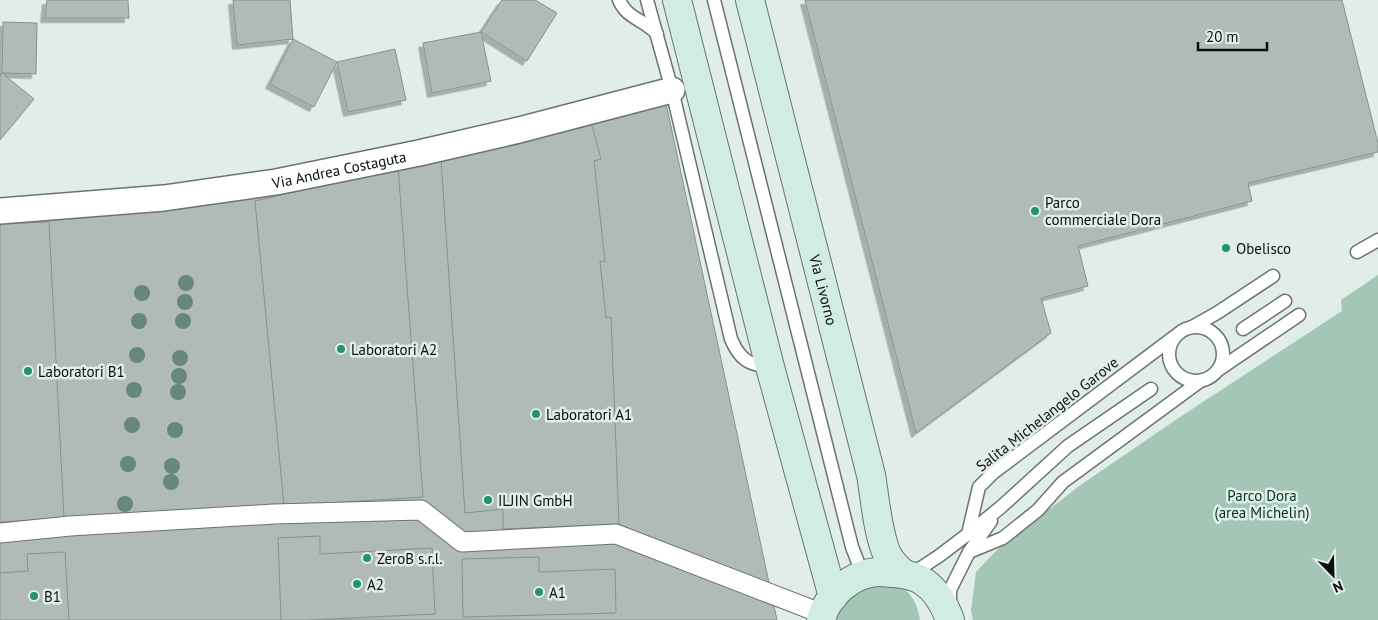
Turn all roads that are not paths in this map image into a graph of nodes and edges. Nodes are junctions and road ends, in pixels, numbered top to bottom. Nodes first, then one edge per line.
1 (619, 0) edge
2 (647, 0) edge
3 (677, 0) edge
4 (714, 0) edge
5 (750, 0) edge
6 (657, 34) junction
7 (672, 90) junction
8 (0, 211) edge
9 (1378, 240) edge
10 (1357, 252) dead end
11 (1273, 276) dead end
12 (1285, 301) dead end
13 (1299, 315) dead end
14 (1192, 327) junction
15 (1243, 328) dead end
16 (1174, 337) junction
17 (770, 367) junction
18 (1218, 370) junction
19 (1198, 382) junction
20 (1150, 389) dead end
21 (1001, 507) junction
22 (0, 533) edge
23 (968, 534) junction
24 (969, 552) junction
25 (907, 575) junction
26 (863, 576) junction
27 (826, 610) edge
28 (950, 619) edge

1 - 6 lane
2 - 6 lane
3 - 17 main road
4 - 26 lane
5 - 25 main road, Via Livorno
6 - 7 lane
7 - 8 street, Via Andrea Costaguta
7 - 17 lane
9 - 10 lane
11 - 14 lane, Salita Michelangelo Garove
12 - 15 lane
13 - 18 lane
14 - 16 lane, Salita Michelangelo Garove
14 - 18 lane
16 - 19 lane
16 - 23 lane, Salita Michelangelo Garove
17 - 27 main road
18 - 19 lane
19 - 24 lane
20 - 21 lane
21 - 23 lane
21 - 24 lane
22 - 27 street
23 - 25 lane
24 - 28 lane
25 - 26 main road
25 - 28 main road
26 - 27 main road

